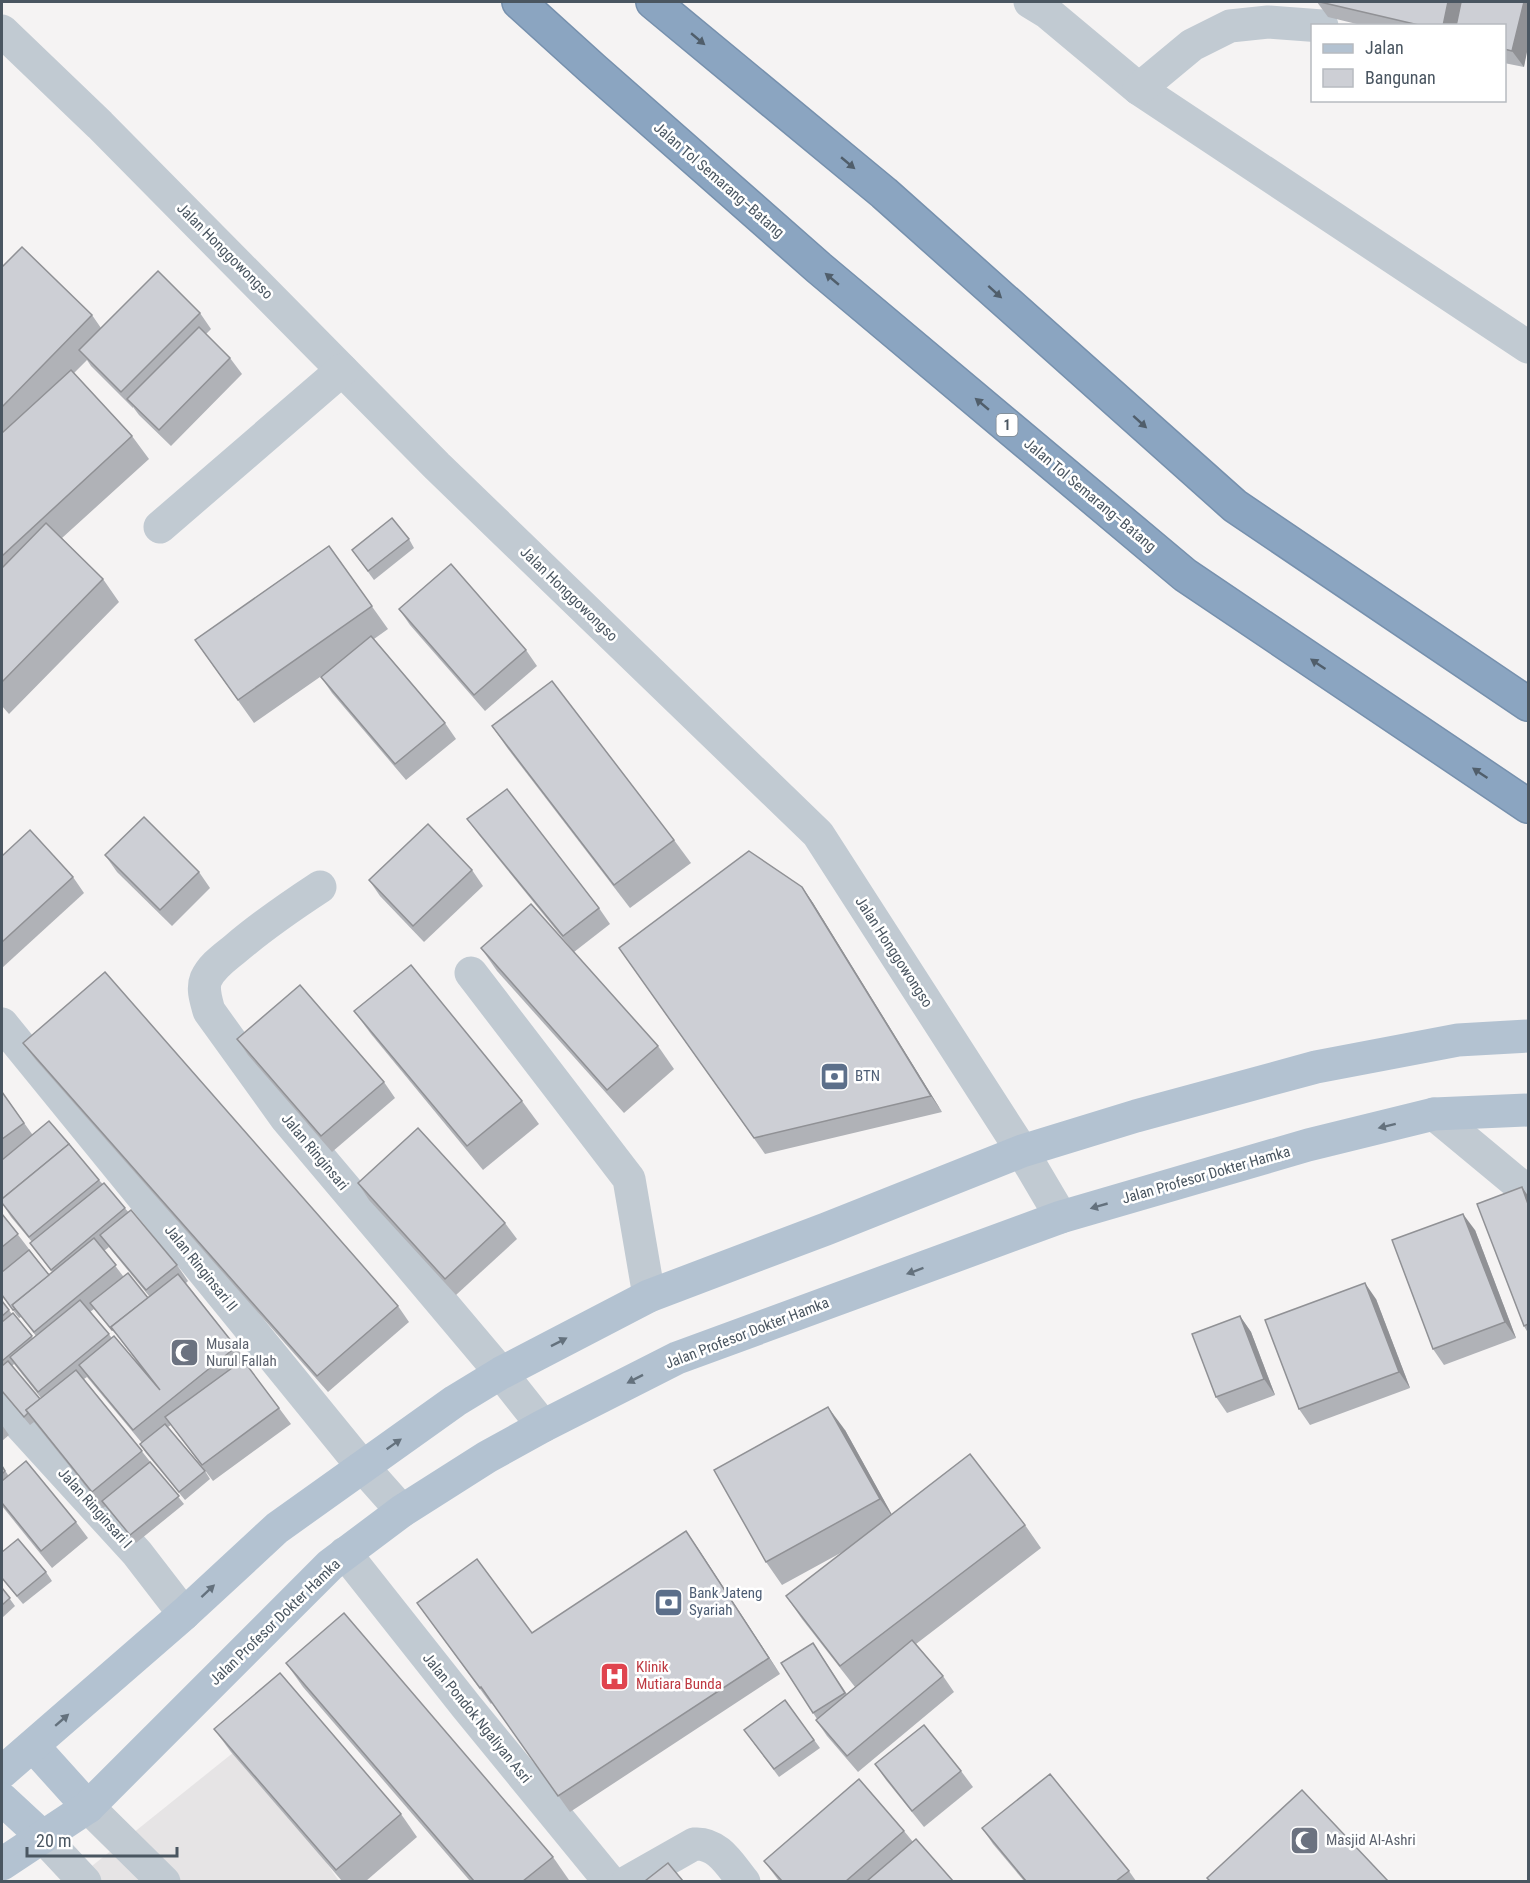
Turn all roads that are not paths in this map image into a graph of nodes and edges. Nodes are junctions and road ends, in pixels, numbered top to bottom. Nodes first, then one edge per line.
1 (519, 2) edge
2 (653, 2) edge
3 (1030, 2) edge
4 (1311, 25) edge
5 (2, 31) edge
6 (1139, 89) junction
7 (1528, 346) edge
8 (342, 370) junction
9 (160, 527) dead end
10 (1528, 704) edge
11 (1528, 806) edge
12 (320, 887) dead end
13 (471, 973) dead end
14 (2, 1023) edge
15 (1528, 1036) edge
16 (1528, 1110) edge
17 (1434, 1114) junction
18 (1022, 1150) junction
19 (1528, 1192) edge
20 (1061, 1217) junction
21 (649, 1296) junction
22 (501, 1372) junction
23 (2, 1406) edge
24 (543, 1426) junction
25 (362, 1466) junction
26 (402, 1510) junction
27 (345, 1553) junction
28 (184, 1614) junction
29 (33, 1746) junction
30 (2, 1772) edge
31 (2, 1799) edge
32 (88, 1807) junction
33 (43, 1837) junction
34 (2, 1864) edge
35 (85, 1881) edge
36 (164, 1881) edge
37 (610, 1881) edge
38 (627, 1881) edge
39 (744, 1881) edge

11 -> 1 highway, Jalan Tol Semarang–Batang / 1
2 -> 10 highway
3 - 6 street
4 - 6 street
5 - 8 street, Jalan Honggowongso
6 - 7 street
8 - 9 street
8 - 18 street, Jalan Honggowongso
12 - 22 street, Jalan Ringinsari
13 - 21 street
14 - 25 street, Jalan Ringinsari II
15 - 18 main road
16 - 17 main road, Jalan Profesor Dokter Hamka
17 - 19 street
17 -> 20 main road, Jalan Profesor Dokter Hamka
18 - 20 street, Jalan Honggowongso
18 - 21 main road
20 -> 24 main road, Jalan Profesor Dokter Hamka
22 -> 21 main road
22 - 24 street, Jalan Ringinsari
25 -> 22 main road
23 - 28 street, Jalan Ringinsari I
24 - 26 main road, Jalan Profesor Dokter Hamka
25 - 26 street, Jalan Ringinsari II
28 -> 25 main road
26 - 27 main road, Jalan Profesor Dokter Hamka
27 - 32 main road, Jalan Profesor Dokter Hamka
27 - 37 street, Jalan Pondok Ngaliyan Asri
29 -> 28 main road
29 - 30 main road
29 - 32 main road
31 - 33 main road
32 - 33 main road, Jalan Profesor Dokter Hamka
32 - 36 street
33 - 34 main road, Jalan Profesor Dokter Hamka
33 - 35 street
38 - 39 street

